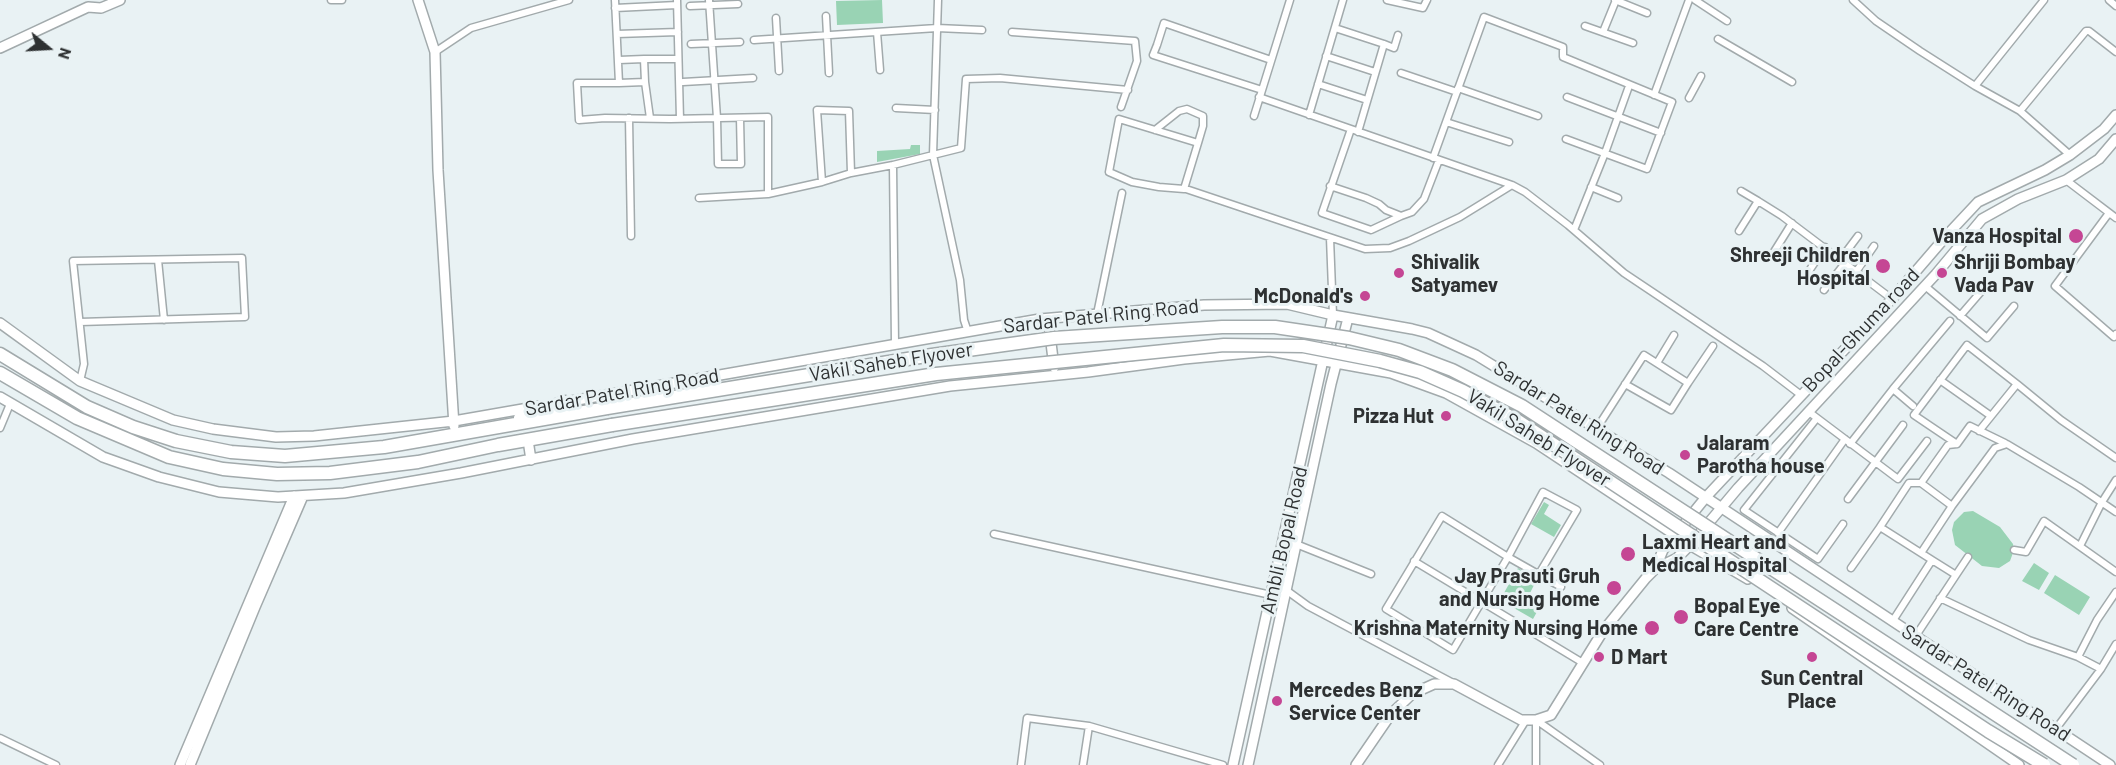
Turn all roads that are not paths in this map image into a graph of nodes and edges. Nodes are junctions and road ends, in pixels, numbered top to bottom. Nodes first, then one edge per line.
1 (120, 0) edge
2 (331, 0) edge
3 (342, 0) edge
4 (418, 0) edge
5 (569, 0) edge
6 (615, 0) edge
7 (938, 0) edge
8 (1290, 0) edge
9 (1343, 0) edge
10 (1387, 0) edge
11 (1426, 0) edge
12 (1616, 0) edge
13 (1689, 0) edge
14 (1695, 0) edge
15 (1853, 0) edge
16 (2109, 0) edge
17 (2041, 1) edge
18 (677, 3) edge
19 (709, 3) edge
20 (86, 4) edge
21 (738, 4) dead end
22 (690, 6) dead end
23 (2116, 6) edge
24 (615, 8) junction
25 (1647, 13) dead end
26 (826, 16) dead end
27 (776, 18) dead end
28 (1727, 21) dead end
29 (1585, 26) dead end
30 (938, 28) junction
31 (1335, 28) junction
32 (982, 30) dead end
33 (678, 32) junction
34 (877, 32) junction
35 (1012, 32) dead end
36 (1603, 32) junction
37 (617, 34) junction
38 (826, 35) junction
39 (1398, 35) dead end
40 (777, 39) junction
41 (1718, 39) dead end
42 (754, 40) dead end
43 (740, 42) dead end
44 (712, 43) junction
45 (1633, 43) dead end
46 (691, 44) dead end
47 (1384, 44) junction
48 (0, 48) edge
49 (435, 52) junction
50 (2116, 52) edge
51 (1326, 56) junction
52 (644, 59) junction
53 (678, 59) junction
54 (619, 60) junction
55 (1271, 60) junction
56 (880, 70) dead end
57 (779, 71) dead end
58 (1375, 72) junction
59 (829, 73) dead end
60 (1401, 73) dead end
61 (1701, 76) dead end
62 (753, 78) dead end
63 (714, 79) junction
64 (683, 81) dead end
65 (645, 82) junction
66 (1792, 82) dead end
67 (620, 83) junction
68 (1318, 84) junction
69 (1629, 86) junction
70 (1975, 86) junction
71 (1128, 90) junction
72 (1262, 90) junction
73 (1457, 90) junction
74 (1654, 95) junction
75 (1567, 97) dead end
76 (1259, 98) junction
77 (1689, 98) dead end
78 (1367, 100) junction
79 (1121, 107) dead end
80 (896, 108) dead end
81 (935, 110) junction
82 (2020, 111) junction
83 (1309, 115) junction
84 (2116, 115) edge
85 (1254, 116) dead end
86 (1538, 116) dead end
87 (1618, 116) junction
88 (629, 118) junction
89 (650, 118) junction
90 (717, 118) junction
91 (740, 118) junction
92 (680, 119) junction
93 (1446, 122) junction
94 (1155, 130) junction
95 (1354, 130) junction
96 (1660, 133) junction
97 (1566, 139) dead end
98 (2116, 139) edge
99 (1509, 142) dead end
100 (1198, 143) junction
101 (1605, 153) junction
102 (933, 154) junction
103 (2070, 155) junction
104 (1436, 159) junction
105 (893, 165) junction
106 (2079, 172) junction
107 (851, 173) junction
108 (2066, 180) junction
109 (822, 182) junction
110 (1512, 185) junction
111 (1330, 186) junction
112 (1591, 187) junction
113 (1184, 189) junction
114 (1741, 191) dead end
115 (1122, 192) dead end
116 (768, 194) junction
117 (699, 198) dead end
118 (1618, 198) dead end
119 (1758, 201) junction
120 (2109, 213) junction
121 (1401, 216) junction
122 (2116, 218) edge
123 (1792, 223) junction
124 (1574, 230) junction
125 (1739, 231) dead end
126 (631, 236) dead end
127 (1858, 236) dead end
128 (1330, 238) junction
129 (1874, 246) dead end
130 (1825, 247) junction
131 (1772, 255) dead end
132 (158, 260) junction
133 (1842, 261) junction
134 (1809, 271) dead end
135 (1856, 272) junction
136 (1925, 286) junction
137 (1985, 287) dead end
138 (1824, 290) dead end
139 (1892, 299) junction
140 (2014, 306) dead end
141 (1097, 314) junction
142 (1333, 315) junction
143 (1960, 316) junction
144 (1348, 318) junction
145 (1048, 319) junction
146 (164, 320) junction
147 (1950, 321) dead end
148 (80, 322) junction
149 (0, 323) edge
150 (968, 332) junction
151 (2116, 334) edge
152 (1674, 335) dead end
153 (895, 344) junction
154 (1713, 346) dead end
155 (0, 354) edge
156 (1324, 360) junction
157 (1336, 363) junction
158 (1656, 363) junction
159 (0, 372) edge
160 (1055, 375) junction
161 (1940, 380) junction
162 (80, 381) junction
163 (1688, 383) junction
164 (1625, 384) junction
165 (2017, 384) junction
166 (1893, 389) junction
167 (1801, 395) junction
168 (0, 397) edge
169 (566, 402) junction
170 (10, 404) junction
171 (600, 405) junction
172 (1913, 406) dead end
173 (1809, 412) junction
174 (1991, 416) junction
175 (1817, 418) junction
176 (454, 421) junction
177 (1903, 425) dead end
178 (607, 427) junction
179 (0, 428) edge
180 (1597, 428) junction
181 (485, 431) junction
182 (1979, 431) junction
183 (455, 436) junction
184 (528, 440) junction
185 (1927, 441) dead end
186 (1847, 442) junction
187 (1957, 444) junction
188 (2007, 444) junction
189 (605, 445) junction
190 (2116, 458) edge
191 (531, 459) junction
192 (1875, 463) junction
193 (2116, 480) edge
194 (1921, 483) junction
195 (298, 496) junction
196 (1706, 497) junction
197 (1848, 499) dead end
198 (2102, 502) junction
199 (1952, 506) junction
200 (1722, 507) junction
201 (2116, 512) edge
202 (1843, 524) dead end
203 (1880, 527) junction
204 (1778, 533) junction
205 (994, 534) dead end
206 (1676, 535) junction
207 (1296, 544) junction
208 (1690, 544) junction
209 (2080, 546) junction
210 (2014, 550) dead end
211 (1921, 553) junction
212 (1508, 557) junction
213 (1968, 557) dead end
214 (1932, 560) junction
215 (1414, 561) junction
216 (1851, 568) dead end
217 (1655, 569) junction
218 (2116, 572) edge
219 (1371, 574) dead end
220 (1539, 574) junction
221 (1956, 575) junction
222 (1561, 587) dead end
223 (1286, 590) junction
224 (2116, 592) edge
225 (1271, 595) junction
226 (1940, 598) junction
227 (1482, 602) junction
228 (1892, 622) junction
229 (1914, 637) junction
230 (2116, 644) edge
231 (2078, 657) junction
232 (1582, 663) junction
233 (2101, 669) junction
234 (1454, 684) junction
235 (1531, 720) junction
236 (1089, 726) junction
237 (2055, 730) junction
238 (0, 738) edge
239 (56, 765) edge
240 (180, 765) edge
241 (190, 765) edge
242 (1021, 765) edge
243 (1083, 765) edge
244 (1223, 765) edge
245 (1233, 765) edge
246 (1248, 765) edge
247 (1356, 765) edge
248 (1498, 765) edge
249 (1536, 765) edge
250 (1599, 765) edge
251 (2019, 765) edge
252 (2044, 765) edge
253 (2073, 765) edge
254 (2110, 765) edge

1 - 20 street
2 - 3 street
4 - 49 street
5 - 49 street
6 - 24 street
7 - 30 street
8 - 55 street
9 - 31 street
10 - 11 street
12 - 25 street
12 - 36 street
13 - 74 street
14 - 28 street
15 - 70 street
16 - 23 street
17 - 70 street
18 - 24 street
18 - 33 street
19 - 21 street
19 - 22 street
19 - 44 street
20 - 48 street
24 - 37 street
26 - 38 street
27 - 40 street
29 - 36 street
30 - 32 street
30 - 34 street
30 - 81 street
31 - 47 street
31 - 51 street
33 - 37 street
33 - 53 street
34 - 38 street
34 - 56 street
35 - 71 street
36 - 45 street
37 - 54 street
38 - 40 street
38 - 59 street
39 - 47 street
40 - 42 street
40 - 57 street
41 - 66 street
43 - 44 street
44 - 46 street
44 - 63 street
47 - 58 street
49 - 176 street
50 - 82 street
51 - 58 street
51 - 68 street
52 - 53 street
52 - 54 street
52 - 65 street
53 - 92 street
54 - 67 street
55 - 72 street
55 - 72 street
58 - 78 street
60 - 73 street
61 - 77 street
62 - 63 street
63 - 64 street
63 - 90 street
65 - 67 street
65 - 89 street
67 - 88 street
68 - 78 street
68 - 83 street
69 - 73 street
69 - 74 street
69 - 87 street
70 - 82 street
71 - 79 street
71 - 102 street
72 - 76 street
73 - 86 street
73 - 93 street
74 - 96 street
75 - 87 street
76 - 83 street
76 - 85 street
78 - 95 street
80 - 81 street
81 - 102 street
82 - 103 street
83 - 95 street
84 - 103 street, Bopal-Ghuma road
87 - 96 street
87 - 101 street
88 - 89 street
88 - 126 street
89 - 92 street
90 - 91 street
90 - 91 street
90 - 92 street
91 - 116 street
93 - 99 street
93 - 104 street
94 - 100 street
94 - 100 street
94 - 113 street
95 - 104 street
95 - 111 street
96 - 101 street
97 - 101 street
98 - 106 street
100 - 113 street
101 - 112 street
102 - 105 street
102 - 150 street
103 - 106 street
103 - 139 street, Bopal-Ghuma road
104 - 110 street
104 - 121 street
105 - 107 street
105 - 153 street
106 - 108 street
107 - 109 street
107 - 109 street
108 - 120 street
108 - 136 street
109 - 116 street
110 - 124 street
110 - 128 street
111 - 121 street
111 - 121 street
112 - 118 street
112 - 124 street
113 - 128 street
114 - 119 street
115 - 141 street
116 - 117 street
119 - 123 street
119 - 125 street
120 - 122 street
120 - 151 street
123 - 130 street
123 - 131 street
124 - 167 street
127 - 133 street
128 - 142 street
129 - 135 street
130 - 133 street
130 - 134 street
132 - 146 street
132 - 146 street
132 - 148 street
133 - 135 street
133 - 138 street
135 - 139 street
136 - 143 street
136 - 173 street
137 - 143 street
139 - 167 street, Bopal-Ghuma road
140 - 143 street
141 - 142 street, Sardar Patel Ring Road
141 - 145 street, Sardar Patel Ring Road
142 - 144 street, Sardar Patel Ring Road
142 - 156 street, Ambli Bopal Road
144 - 157 street, Ambli Bopal Road
144 - 180 street, Sardar Patel Ring Road
145 - 150 street, Sardar Patel Ring Road
145 - 160 street
146 - 148 street
147 - 166 street
148 - 162 street
149 - 162 street, Sardar Patel Ring Road
150 - 153 street, Sardar Patel Ring Road
152 - 158 street
153 - 171 street, Sardar Patel Ring Road
154 - 163 street
155 - 183 highway, Sardar Patel Ring Road
156 - 157 street
156 - 160 street
156 - 225 street, Ambli Bopal Road
157 - 206 street
157 - 207 street, Ambli Bopal Road
158 - 163 street
158 - 164 street
159 - 184 highway, Sardar Patel Ring Road
160 - 189 street
161 - 165 street
161 - 174 street
161 - 187 street
162 - 176 street, Sardar Patel Ring Road
163 - 164 street
164 - 180 street
165 - 174 street
165 - 190 street
166 - 172 street
166 - 186 street
167 - 196 street, Bopal-Ghuma road
168 - 170 street
169 - 171 street, Sardar Patel Ring Road
169 - 176 street, Sardar Patel Ring Road
169 - 181 highway
170 - 179 street
170 - 195 street
171 - 181 highway, Sardar Patel Ring Road
171 - 253 highway, Vakil Saheb Flyover, bridge
173 - 175 street
173 - 200 street
174 - 182 street
175 - 186 street
175 - 204 street
176 - 183 street
177 - 192 street
178 - 184 highway, Sardar Patel Ring Road
178 - 189 street
178 - 252 highway, Vakil Saheb Flyover, bridge
180 - 196 street, Sardar Patel Ring Road
181 - 183 highway, Sardar Patel Ring Road
182 - 187 street
182 - 188 street
184 - 191 street
185 - 192 street
186 - 192 street
186 - 204 street
187 - 194 street
188 - 198 street
188 - 199 street
189 - 191 street
191 - 195 street
192 - 197 street
193 - 198 street
194 - 199 street
194 - 203 street
195 - 240 street
195 - 241 street
196 - 200 street, Sardar Patel Ring Road
196 - 206 street, Bopal-Ghuma road
198 - 201 street
198 - 209 street
199 - 211 street
200 - 208 street
200 - 228 street, Sardar Patel Ring Road
202 - 204 street
203 - 211 street
203 - 216 street
205 - 225 street
206 - 208 street
206 - 217 street, Bopal-Ghuma road
207 - 219 street
207 - 223 street, Ambli Bopal Road
208 - 217 street
208 - 251 street
209 - 210 street
209 - 218 street
211 - 214 street
212 - 215 street
212 - 220 street
212 - 220 street
212 - 227 street
213 - 221 street
214 - 221 street
214 - 228 street
215 - 227 street
215 - 227 street
217 - 232 street
220 - 222 street
221 - 226 street
223 - 234 street
223 - 246 street, Ambli Bopal Road
224 - 231 street
225 - 245 street, Ambli Bopal Road
226 - 229 street
226 - 231 street
227 - 232 street
228 - 229 street, Sardar Patel Ring Road
229 - 237 street, Sardar Patel Ring Road
230 - 233 street
231 - 233 street
232 - 235 street
233 - 237 street
234 - 235 street
234 - 247 street
235 - 248 street
235 - 249 street
235 - 250 street
236 - 242 street
236 - 243 street
236 - 244 street
237 - 254 street, Sardar Patel Ring Road
238 - 239 street

